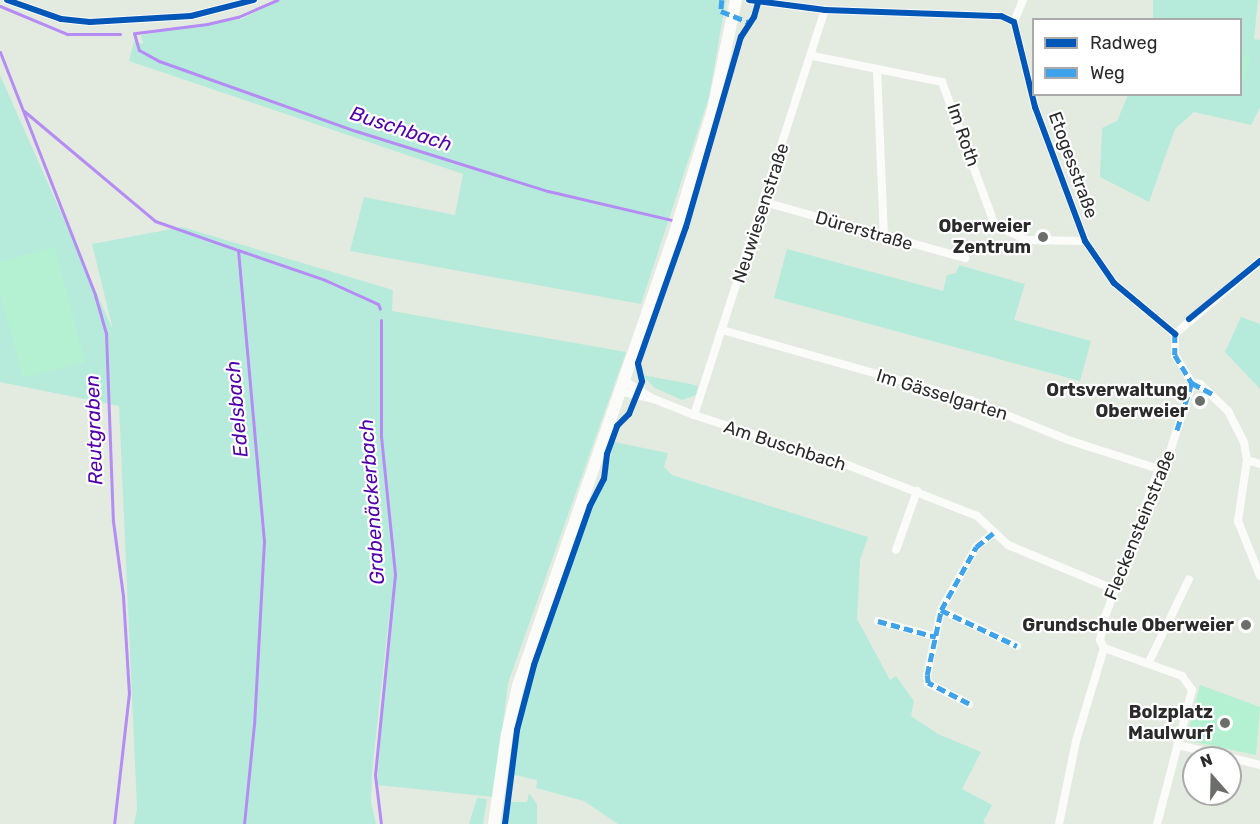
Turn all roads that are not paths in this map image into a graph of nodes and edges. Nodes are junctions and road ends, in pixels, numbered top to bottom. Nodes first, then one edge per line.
1 (7, 0) edge
2 (254, 0) edge
3 (736, 0) edge
4 (749, 0) edge
5 (1023, 0) edge
6 (825, 10) junction
7 (1014, 22) junction
8 (813, 56) junction
9 (877, 70) junction
10 (1032, 95) edge
11 (1032, 96) edge
12 (764, 202) junction
13 (884, 237) junction
14 (1085, 241) junction
15 (965, 258) dead end
16 (1260, 261) edge
17 (722, 330) junction
18 (1174, 334) junction
19 (1192, 383) junction
20 (621, 386) junction
21 (694, 415) junction
22 (1246, 460) junction
23 (1260, 464) edge
24 (1159, 469) junction
25 (917, 491) junction
26 (993, 533) junction
27 (896, 550) dead end
28 (1260, 576) edge
29 (1189, 579) dead end
30 (1113, 589) junction
31 (941, 610) junction
32 (878, 621) dead end
33 (936, 637) junction
34 (1017, 646) dead end
35 (1104, 648) junction
36 (1148, 664) junction
37 (969, 704) dead end
38 (1178, 745) junction
39 (1260, 765) edge
40 (495, 824) edge
41 (1059, 824) edge
42 (1157, 824) edge

1 - 2 street
3 - 20 main road
4 - 6 street
5 - 7 street
6 - 7 street
6 - 8 street, Neuwiesenstraße
7 - 10 street, Etogesstraße
8 - 9 street, Im Roth
8 - 12 street, Neuwiesenstraße
9 - 13 street
9 - 14 street, Im Roth
11 - 14 street, Etogesstraße
12 - 13 street, Dürerstraße
12 - 17 street, Neuwiesenstraße
13 - 15 street, Dürerstraße
14 - 18 street, Etogesstraße
16 - 18 street
17 - 21 street, Neuwiesenstraße
17 - 24 street, Im Gässelgarten
18 - 19 street
19 - 22 street
19 - 24 street, Fleckensteinstraße
20 - 21 street, Am Buschbach
20 - 40 main road
21 - 25 street, Am Buschbach
22 - 23 street
22 - 28 street
24 - 30 street, Fleckensteinstraße
25 - 26 street, Am Buschbach
25 - 27 street
26 - 30 street, Am Buschbach
26 - 31 street
29 - 36 street
30 - 35 street, Fleckensteinstraße
31 - 33 street
31 - 34 street
32 - 33 street
33 - 37 street
35 - 36 street
35 - 41 street, Fleckensteinstraße
36 - 38 street
38 - 39 street
38 - 42 street

